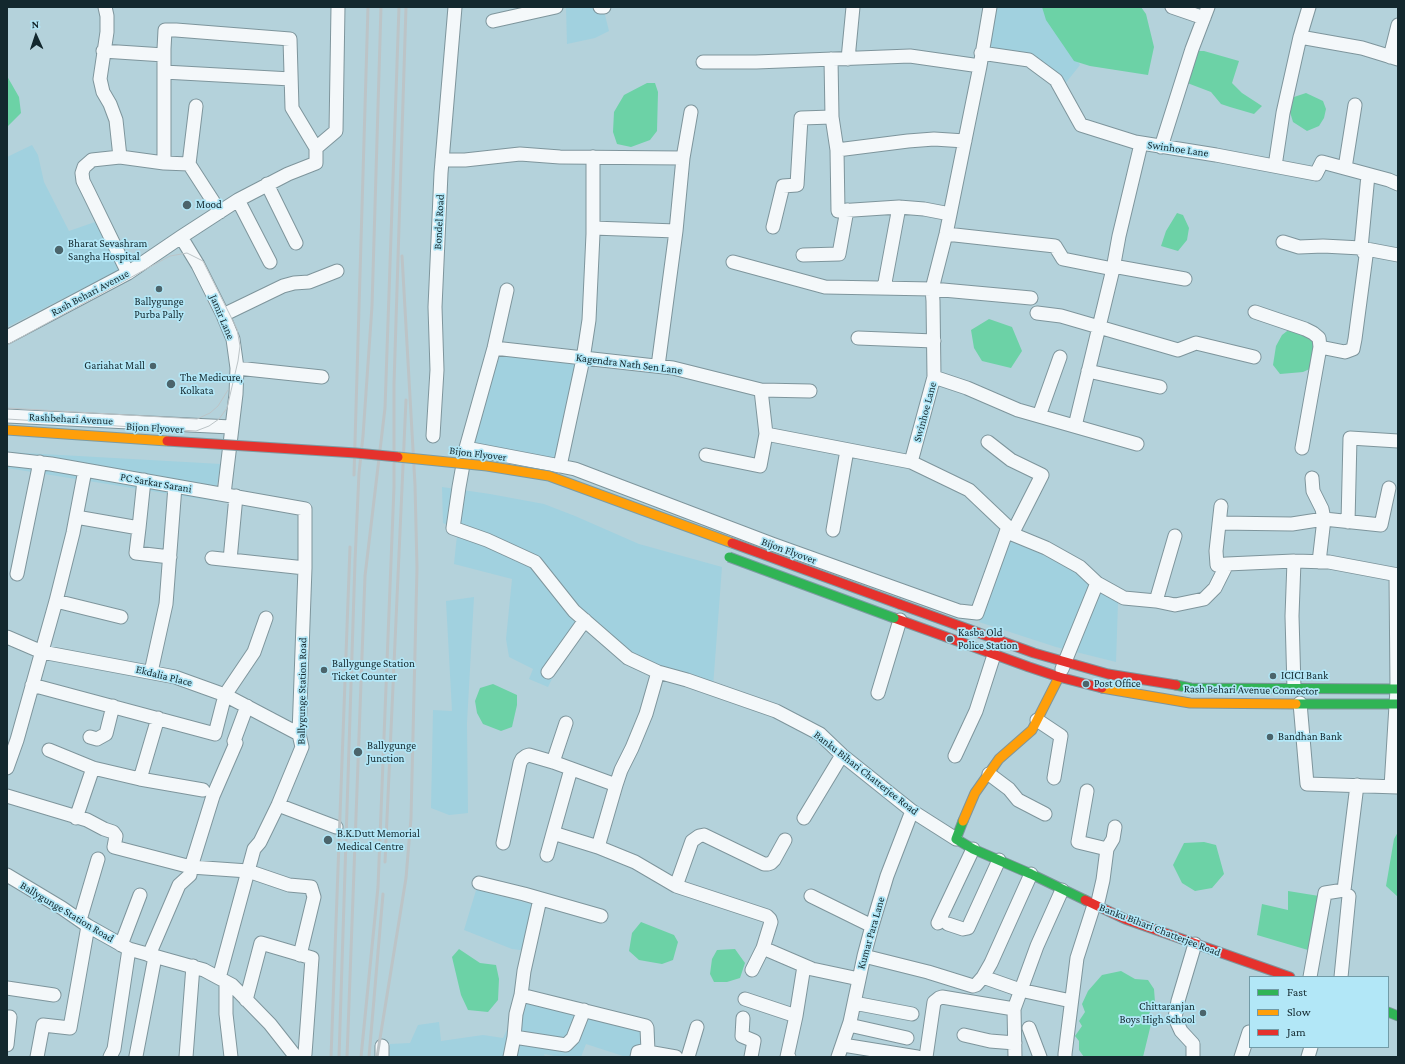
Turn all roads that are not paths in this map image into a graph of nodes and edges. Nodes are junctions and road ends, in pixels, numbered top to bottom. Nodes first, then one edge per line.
1 (105, 7) edge
2 (338, 7) edge
3 (455, 7) edge
4 (556, 7) edge
5 (600, 7) edge
6 (604, 7) edge
7 (853, 7) edge
8 (990, 7) edge
9 (1172, 7) edge
10 (1309, 7) edge
11 (1206, 12) edge
12 (493, 21) dead end
13 (1398, 25) edge
14 (1300, 37) junction
15 (103, 51) junction
16 (164, 55) junction
17 (1394, 58) edge
18 (831, 59) junction
19 (848, 59) junction
20 (980, 60) junction
21 (703, 62) dead end
22 (164, 72) junction
23 (291, 79) junction
24 (1355, 105) dead end
25 (196, 106) dead end
26 (691, 112) dead end
27 (832, 117) junction
28 (965, 141) junction
29 (1141, 144) junction
30 (1161, 147) junction
31 (316, 148) junction
32 (837, 150) junction
33 (120, 157) junction
34 (593, 157) junction
35 (683, 158) junction
36 (442, 160) junction
37 (164, 162) junction
38 (189, 164) junction
39 (1275, 166) junction
40 (1345, 168) junction
41 (1368, 175) junction
42 (267, 184) junction
43 (1398, 184) edge
44 (238, 200) junction
45 (899, 207) junction
46 (847, 210) junction
47 (220, 212) junction
48 (950, 214) junction
49 (773, 227) dead end
50 (593, 228) junction
51 (676, 230) junction
52 (946, 234) junction
53 (181, 236) junction
54 (1283, 242) dead end
55 (296, 243) dead end
56 (1361, 248) junction
57 (803, 255) dead end
58 (1398, 255) edge
59 (270, 262) dead end
60 (733, 262) dead end
61 (1113, 268) junction
62 (337, 271) dead end
63 (128, 273) junction
64 (1185, 279) dead end
65 (884, 288) junction
66 (932, 289) junction
67 (507, 290) dead end
68 (1031, 298) dead end
69 (1255, 312) dead end
70 (1037, 313) dead end
71 (223, 315) junction
72 (1098, 327) junction
73 (7, 337) edge
74 (858, 338) dead end
75 (934, 341) junction
76 (1320, 347) junction
77 (494, 348) junction
78 (1060, 357) dead end
79 (1254, 357) dead end
80 (583, 359) junction
81 (658, 366) junction
82 (237, 368) junction
83 (1088, 371) junction
84 (322, 377) dead end
85 (934, 377) junction
86 (1160, 387) dead end
87 (761, 390) junction
88 (810, 391) dead end
89 (7, 416) edge
90 (1039, 416) junction
91 (1075, 426) junction
92 (231, 427) junction
93 (7, 430) edge
94 (766, 434) junction
95 (433, 436) dead end
96 (1398, 441) edge
97 (988, 442) dead end
98 (1137, 444) dead end
99 (466, 448) junction
100 (1302, 448) dead end
101 (847, 450) junction
102 (706, 455) dead end
103 (216, 456) dead end
104 (240, 458) dead end
105 (7, 459) edge
106 (40, 462) junction
107 (911, 462) junction
108 (560, 466) junction
109 (85, 470) junction
110 (454, 475) dead end
111 (469, 477) dead end
112 (1312, 478) dead end
113 (144, 480) junction
114 (175, 486) junction
115 (1389, 488) dead end
116 (230, 495) junction
117 (1220, 506) dead end
118 (305, 508) joint
119 (76, 517) junction
120 (1324, 519) junction
121 (1348, 522) junction
122 (1220, 523) junction
123 (139, 528) junction
124 (833, 530) dead end
125 (1010, 530) junction
126 (1175, 536) dead end
127 (724, 554) dead end
128 (170, 557) junction
129 (212, 558) dead end
130 (230, 560) junction
131 (1294, 561) junction
132 (1319, 562) junction
133 (1227, 564) junction
134 (305, 568) junction
135 (17, 574) dead end
136 (1397, 575) edge
137 (1097, 583) junction
138 (56, 601) junction
139 (1156, 601) junction
140 (923, 613) joint
141 (121, 617) dead end
142 (266, 618) dead end
143 (897, 619) junction
144 (585, 620) junction
145 (7, 637) edge
146 (42, 652) junction
147 (994, 655) junction
148 (1065, 663) junction
149 (151, 672) junction
150 (548, 672) dead end
151 (658, 672) junction
152 (1058, 677) junction
153 (32, 685) junction
154 (1294, 688) junction
155 (1398, 689) edge
156 (878, 692) dead end
157 (225, 695) junction
158 (1300, 703) junction
159 (1397, 704) edge
160 (112, 706) junction
161 (247, 706) junction
162 (158, 718) junction
163 (1037, 720) junction
164 (566, 723) dead end
165 (299, 734) junction
166 (90, 737) dead end
167 (12, 739) edge
168 (49, 750) dead end
169 (842, 755) junction
170 (956, 756) dead end
171 (553, 762) junction
172 (7, 768) edge
173 (93, 768) junction
174 (571, 769) junction
175 (989, 774) junction
176 (1054, 778) dead end
177 (140, 779) junction
178 (616, 785) junction
179 (1357, 785) junction
180 (1394, 787) edge
181 (202, 790) dead end
182 (1087, 791) dead end
183 (7, 796) edge
184 (278, 805) junction
185 (912, 811) junction
186 (1045, 814) dead end
187 (76, 818) junction
188 (804, 818) dead end
189 (336, 827) dead end
190 (1115, 827) dead end
191 (553, 833) junction
192 (956, 838) junction
193 (785, 840) dead end
194 (503, 843) dead end
195 (598, 847) junction
196 (973, 849) junction
197 (1107, 849) junction
198 (548, 855) dead end
199 (98, 859) dead end
200 (998, 860) junction
201 (191, 867) junction
202 (248, 871) junction
203 (1031, 874) junction
204 (7, 875) edge
205 (479, 883) dead end
206 (676, 886) junction
207 (1062, 890) junction
208 (140, 895) dead end
209 (811, 896) dead end
210 (1349, 896) dead end
211 (540, 899) junction
212 (1096, 906) junction
213 (601, 916) dead end
214 (84, 923) junction
215 (872, 926) junction
216 (1195, 944) junction
217 (125, 947) junction
218 (763, 948) junction
219 (300, 954) junction
220 (152, 956) junction
221 (864, 956) junction
222 (193, 966) junction
223 (804, 966) junction
224 (752, 970) dead end
225 (1287, 976) edge
226 (1310, 976) edge
227 (1341, 976) edge
228 (983, 977) junction
229 (859, 979) junction
230 (222, 980) junction
231 (7, 988) edge
232 (1020, 990) junction
233 (54, 995) dead end
234 (521, 995) junction
235 (745, 999) dead end
236 (246, 1000) junction
237 (1071, 1001) junction
238 (854, 1003) junction
239 (1014, 1009) junction
240 (584, 1010) junction
241 (912, 1014) dead end
242 (796, 1016) junction
243 (7, 1017) edge
244 (743, 1018) dead end
245 (848, 1025) junction
246 (696, 1027) dead end
247 (1029, 1028) dead end
248 (1249, 1032) edge
249 (964, 1035) dead end
250 (514, 1037) junction
251 (907, 1038) dead end
252 (1015, 1043) junction
253 (7, 1045) edge
254 (841, 1051) edge
255 (287, 1052) edge
256 (642, 1054) edge
257 (136, 1056) edge
258 (514, 1056) edge
259 (37, 1057) edge
260 (110, 1057) edge
261 (186, 1057) edge
262 (231, 1057) edge
263 (296, 1057) edge
264 (303, 1057) edge
265 (676, 1057) edge
266 (688, 1057) edge
267 (751, 1057) edge
268 (788, 1057) edge
269 (917, 1057) edge
270 (926, 1057) edge
271 (1015, 1057) edge
272 (1040, 1057) edge
273 (1065, 1057) edge
274 (1193, 1057) edge
275 (1241, 1057) edge

1 - 15 street
2 - 31 street
3 - 36 street, Bondel Road
4 - 12 street
5 - 6 street
7 - 19 street
8 - 20 street, Swinhoe Lane
9 - 11 street
10 - 14 street
11 - 30 street
13 - 17 street
14 - 17 street
14 - 39 street
15 - 16 street
15 - 33 street
16 - 22 street
16 - 23 street
18 - 19 street
18 - 21 street
18 - 27 street
19 - 20 street
20 - 28 street, Swinhoe Lane
20 - 29 street, Swinhoe Lane
22 - 23 street
22 - 37 street
23 - 31 street
24 - 40 street
25 - 38 street
26 - 35 street
27 - 32 street
27 - 49 street
28 - 32 street
28 - 48 street, Swinhoe Lane
29 - 30 street, Swinhoe Lane
29 - 61 street
30 - 39 street, Swinhoe Lane
31 - 42 street, Rash Behari Avenue
32 - 46 street
33 - 37 street
33 - 63 street
34 - 35 street
34 - 36 street
34 - 50 street
35 - 51 street
36 - 95 street, Bondel Road
37 - 38 street
38 - 47 street
39 - 40 street, Swinhoe Lane
40 - 41 street, Swinhoe Lane
41 - 43 street, Swinhoe Lane
41 - 56 street
42 - 44 street, Rash Behari Avenue
42 - 55 street
44 - 47 street, Rash Behari Avenue
44 - 59 street
45 - 46 street
45 - 48 street
45 - 65 street
46 - 57 street
47 - 53 street, Rash Behari Avenue
48 - 52 street, Swinhoe Lane
50 - 51 street
50 - 80 street
51 - 81 street
52 - 61 street
52 - 66 street, Swinhoe Lane
53 - 63 street, Rash Behari Avenue
53 - 71 street, Jamir Lane
54 - 56 street
56 - 58 street
56 - 76 street
60 - 65 street
61 - 64 street
61 - 72 street
62 - 71 street
63 - 73 street, Rash Behari Avenue
65 - 66 street
66 - 68 street
66 - 75 street, Swinhoe Lane
67 - 77 street
69 - 76 street
70 - 72 street
71 - 82 street, Jamir Lane
72 - 79 street
72 - 83 street
74 - 75 street
75 - 85 street, Swinhoe Lane
76 - 100 street
77 - 80 street, Kagendra Nath Sen Lane
77 - 99 street
78 - 90 street
80 - 81 street, Kagendra Nath Sen Lane
80 - 108 street
81 - 87 street, Kagendra Nath Sen Lane
82 - 84 street
82 - 92 street, Jamir Lane
83 - 86 street
83 - 91 street
85 - 90 street
85 - 107 street, Swinhoe Lane
87 - 88 street, Kagendra Nath Sen Lane
87 - 94 street
89 - 92 street, Rashbehari Avenue
90 - 91 street
91 - 98 street
92 - 116 street, Jamir Lane
93 - 140 main road, Bijon Flyover, bridge
94 - 101 street
94 - 102 street
96 - 121 street
97 - 125 street
99 - 108 street
99 - 144 street, Banku Bihari Chatterjee Road
101 - 107 street
101 - 124 street
103 - 104 main road
105 - 106 street, PC Sarkar Sarani
106 - 109 street, PC Sarkar Sarani
106 - 135 street
107 - 125 street
108 - 125 street
109 - 113 street, PC Sarkar Sarani
109 - 119 street
110 - 111 main road
112 - 120 street
113 - 114 street, PC Sarkar Sarani
113 - 123 street
114 - 116 street, PC Sarkar Sarani
114 - 128 street
115 - 121 street
116 - 118 street, PC Sarkar Sarani
116 - 130 street, Jamir Lane
117 - 122 street
118 - 134 street, Ballygunge Station Road
119 - 123 street
119 - 138 street
120 - 121 street
120 - 122 street
120 - 132 street
122 - 133 street
123 - 128 street
125 - 137 street
126 - 139 street
127 - 143 main road, bridge
128 - 149 street
129 - 130 street
130 - 134 street
131 - 132 street
131 - 133 street
131 - 154 street
132 - 136 street
133 - 139 street
134 - 165 street, Ballygunge Station Road
136 - 155 street
137 - 139 street
137 - 148 street
138 - 141 street
138 - 146 street
140 - 148 main road, Rash Behari Avenue Connector
142 - 157 street
143 - 147 main road, Rash Behari Avenue Connector
143 - 156 street
144 - 150 street
144 - 151 street, Banku Bihari Chatterjee Road
145 - 146 street, Ekdalia Place
146 - 149 street, Ekdalia Place
146 - 153 street
147 - 152 main road, Rash Behari Avenue Connector
147 - 170 street
148 - 152 street
148 - 154 main road, Rash Behari Avenue Connector
149 - 157 street, Ekdalia Place
151 - 169 street, Banku Bihari Chatterjee Road
151 - 178 street
152 - 158 main road, Rash Behari Avenue Connector
152 - 163 main road
153 - 160 street
153 - 167 street
154 - 155 main road, Rash Behari Avenue Connector
155 - 159 street
157 - 161 street, Ekdalia Place
157 - 162 street
158 - 159 main road, Rash Behari Avenue Connector
158 - 179 street
159 - 180 street
160 - 162 street
160 - 166 street
161 - 165 street, Ekdalia Place
161 - 201 street
162 - 177 street
163 - 175 main road
163 - 176 street
164 - 171 street
165 - 184 street, Ballygunge Station Road
167 - 172 street
168 - 173 street
169 - 185 street, Banku Bihari Chatterjee Road
169 - 188 street
171 - 174 street
171 - 194 street
173 - 177 street
173 - 187 street
174 - 178 street
174 - 191 street
175 - 186 street
175 - 192 main road
177 - 181 street
178 - 195 street
179 - 180 street
179 - 226 street
182 - 197 street
183 - 187 street
184 - 189 street
184 - 202 street, Ballygunge Station Road
185 - 192 street, Banku Bihari Chatterjee Road
185 - 215 street, Kumar Para Lane
187 - 201 street
190 - 197 street
191 - 195 street
191 - 198 street
192 - 196 main road, Banku Bihari Chatterjee Road
193 - 206 street
195 - 206 street
196 - 200 main road, Banku Bihari Chatterjee Road
196 - 200 street
197 - 212 street
199 - 214 street
200 - 203 main road, Banku Bihari Chatterjee Road
201 - 202 street
201 - 220 street
202 - 219 street
202 - 230 street, Ballygunge Station Road
203 - 207 main road, Banku Bihari Chatterjee Road
203 - 228 street
204 - 214 street, Ballygunge Station Road
205 - 211 street
206 - 218 street
207 - 212 main road, Banku Bihari Chatterjee Road
207 - 232 street
208 - 217 street
209 - 215 street
210 - 227 street
211 - 213 street
211 - 234 street
212 - 216 main road, Banku Bihari Chatterjee Road
212 - 237 street
214 - 217 street, Ballygunge Station Road
214 - 259 street
215 - 221 street, Kumar Para Lane
216 - 225 main road, Banku Bihari Chatterjee Road
216 - 274 street
217 - 220 street, Ballygunge Station Road
217 - 260 street
218 - 223 street
218 - 224 street
219 - 236 street
219 - 264 street
220 - 222 street, Ballygunge Station Road
220 - 257 street
221 - 228 street
221 - 229 street, Kumar Para Lane
222 - 230 street, Ballygunge Station Road
222 - 261 street
223 - 229 street
223 - 242 street
228 - 232 street
229 - 238 street, Kumar Para Lane
230 - 236 street, Ballygunge Station Road
230 - 262 street
231 - 233 street
232 - 237 street
232 - 239 street
234 - 240 street
234 - 250 street
235 - 242 street
236 - 255 street, Ballygunge Station Road
237 - 273 street
238 - 241 street
238 - 245 street, Kumar Para Lane
239 - 252 street
239 - 270 street
240 - 250 street
240 - 256 street
242 - 268 street
243 - 253 street
244 - 267 street
245 - 251 street
245 - 254 street, Kumar Para Lane
246 - 266 street
247 - 272 street
248 - 275 street
249 - 252 street
250 - 258 street
252 - 271 street
254 - 269 street
255 - 263 street, Ballygunge Station Road
256 - 265 street

